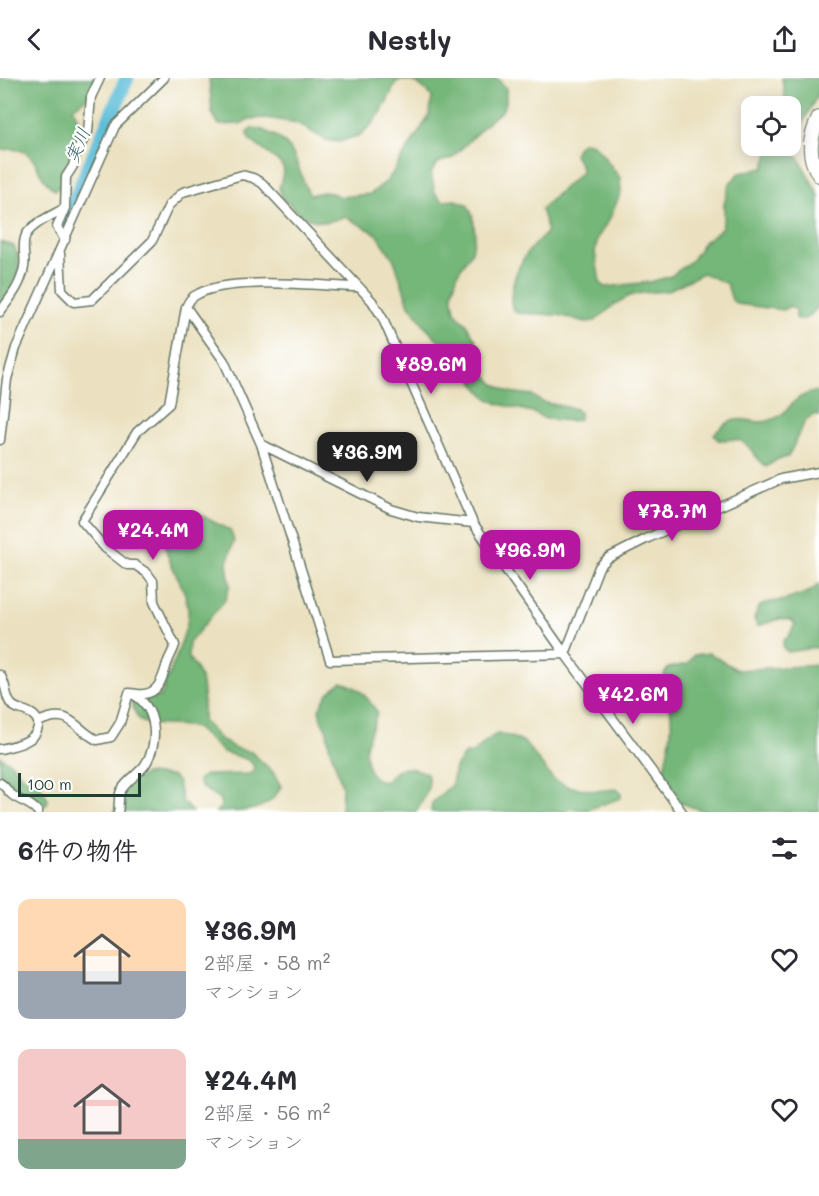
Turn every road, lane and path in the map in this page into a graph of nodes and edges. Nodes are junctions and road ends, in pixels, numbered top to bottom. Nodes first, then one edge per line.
1 (100, 78) edge
2 (164, 78) edge
3 (819, 118) edge
4 (819, 175) edge
5 (65, 208) junction
6 (65, 240) junction
7 (60, 253) junction
8 (359, 287) junction
9 (186, 307) junction
10 (0, 312) edge
11 (0, 440) edge
12 (261, 444) junction
13 (819, 472) edge
14 (473, 523) junction
15 (565, 654) junction
16 (0, 675) edge
17 (129, 693) junction
18 (39, 722) junction
19 (0, 749) edge
20 (0, 783) edge
21 (38, 812) edge
22 (118, 812) edge
23 (682, 812) edge

1 - 5 street
2 - 6 street
3 - 4 main road
5 - 6 street
5 - 10 street
6 - 7 street
7 - 8 street
7 - 11 street
8 - 9 street
8 - 14 street
9 - 12 street
9 - 17 street
12 - 14 street
12 - 15 street
13 - 15 street
14 - 15 street
15 - 23 street
16 - 18 street
17 - 18 street
17 - 22 street
18 - 19 street
20 - 21 street

